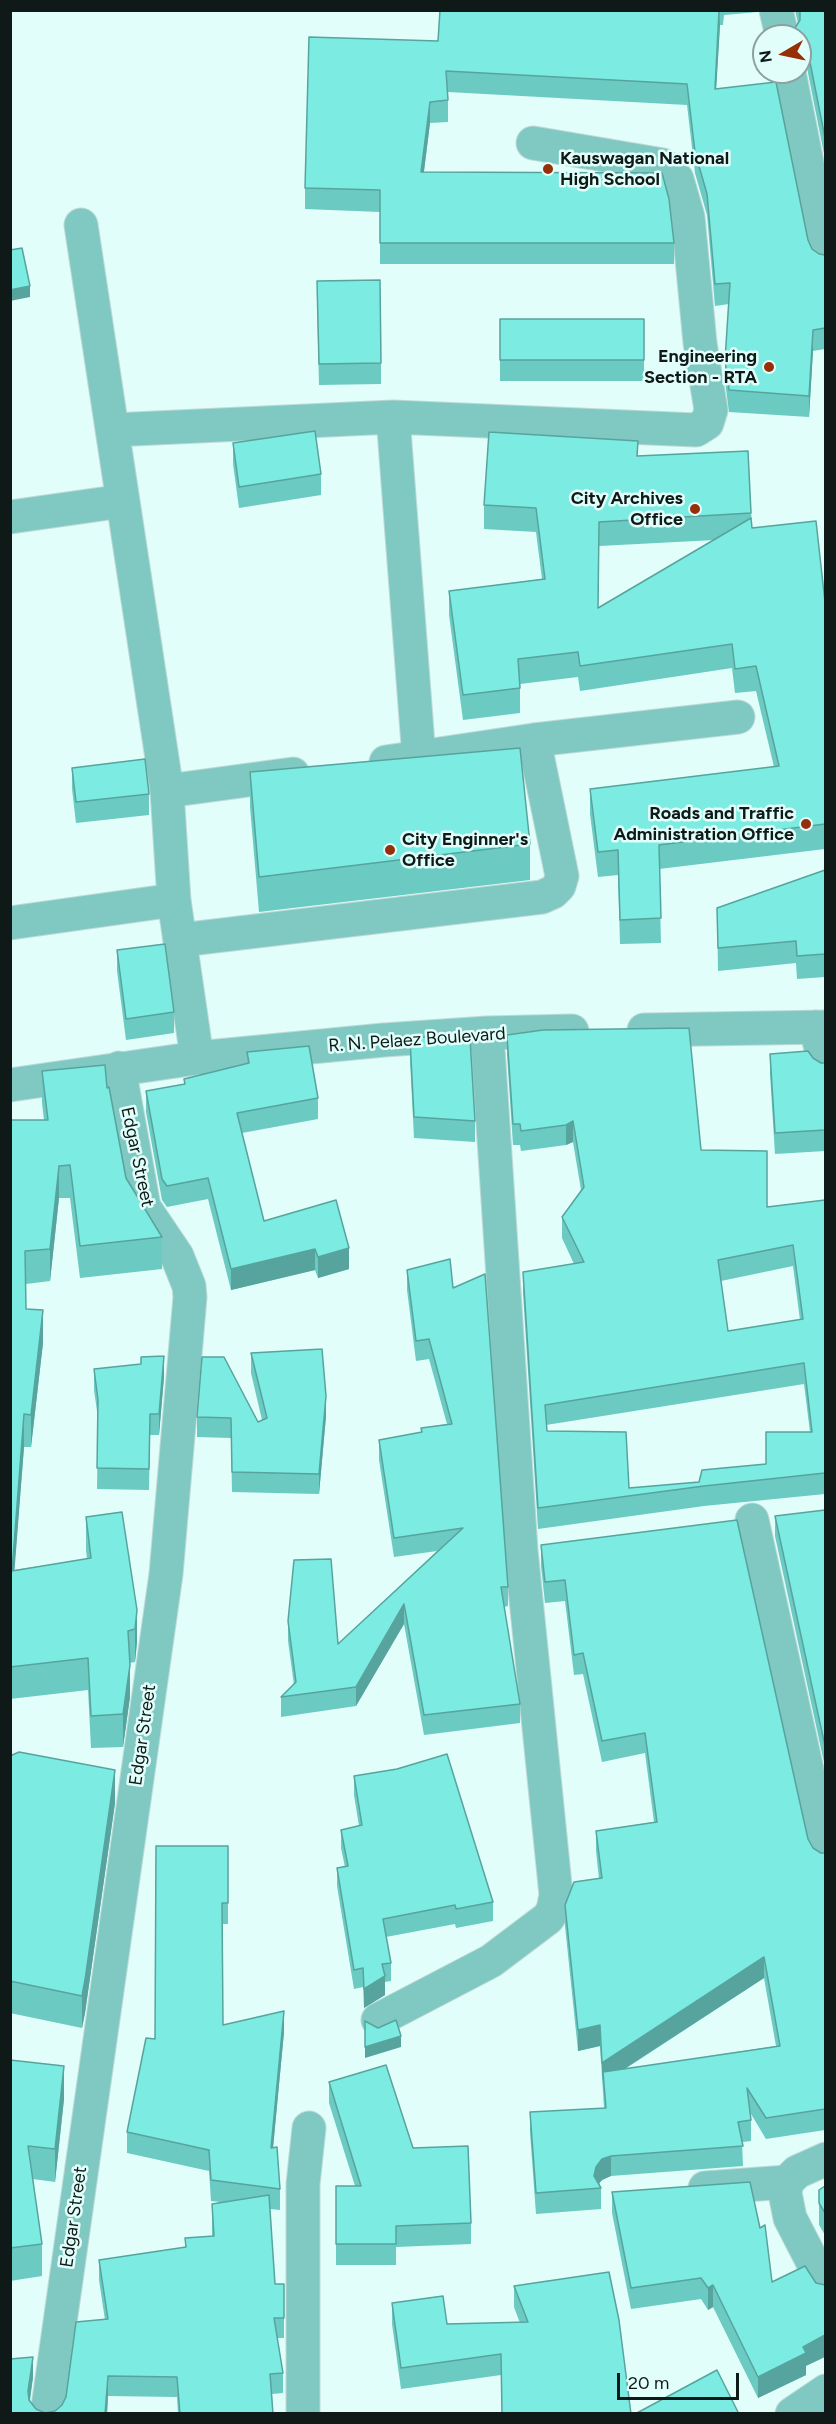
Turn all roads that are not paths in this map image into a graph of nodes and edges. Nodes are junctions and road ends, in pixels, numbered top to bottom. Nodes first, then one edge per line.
1 (791, 84) edge
2 (533, 143) dead end
3 (81, 225) dead end
4 (825, 258) edge
5 (393, 417) junction
6 (112, 430) junction
7 (123, 501) junction
8 (10, 517) edge
9 (738, 717) dead end
10 (534, 740) junction
11 (419, 758) junction
12 (362, 765) edge
13 (327, 770) edge
14 (167, 791) junction
15 (174, 900) junction
16 (10, 923) edge
17 (181, 940) junction
18 (820, 1027) edge
19 (487, 1033) junction
20 (197, 1058) junction
21 (825, 1066) edge
22 (119, 1068) junction
23 (10, 1085) edge
24 (717, 1524) edge
25 (555, 1546) edge
26 (521, 1550) junction
27 (825, 1856) edge
28 (378, 2020) dead end
29 (309, 2128) dead end
30 (825, 2159) edge
31 (787, 2182) junction
32 (671, 2190) edge
33 (825, 2288) edge
34 (825, 2391) edge
35 (47, 2414) edge
36 (303, 2414) edge
37 (792, 2414) edge

1 - 4 street
2 - 5 street
3 - 6 street
5 - 6 street
5 - 11 street
6 - 7 street
7 - 8 street
7 - 14 street
9 - 10 street
10 - 11 street
10 - 17 street
11 - 12 street
13 - 14 street
14 - 15 street
15 - 16 street
15 - 17 street
17 - 20 street
18 - 19 street, R. N. Pelaez Boulevard
18 - 21 street
19 - 20 street, R. N. Pelaez Boulevard
19 - 26 street
20 - 22 street, R. N. Pelaez Boulevard
22 - 23 street, R. N. Pelaez Boulevard
22 - 35 street, Edgar Street
24 - 27 street
25 - 26 street
26 - 28 street
29 - 36 street
30 - 31 street
31 - 32 street
31 - 33 street
34 - 37 street

